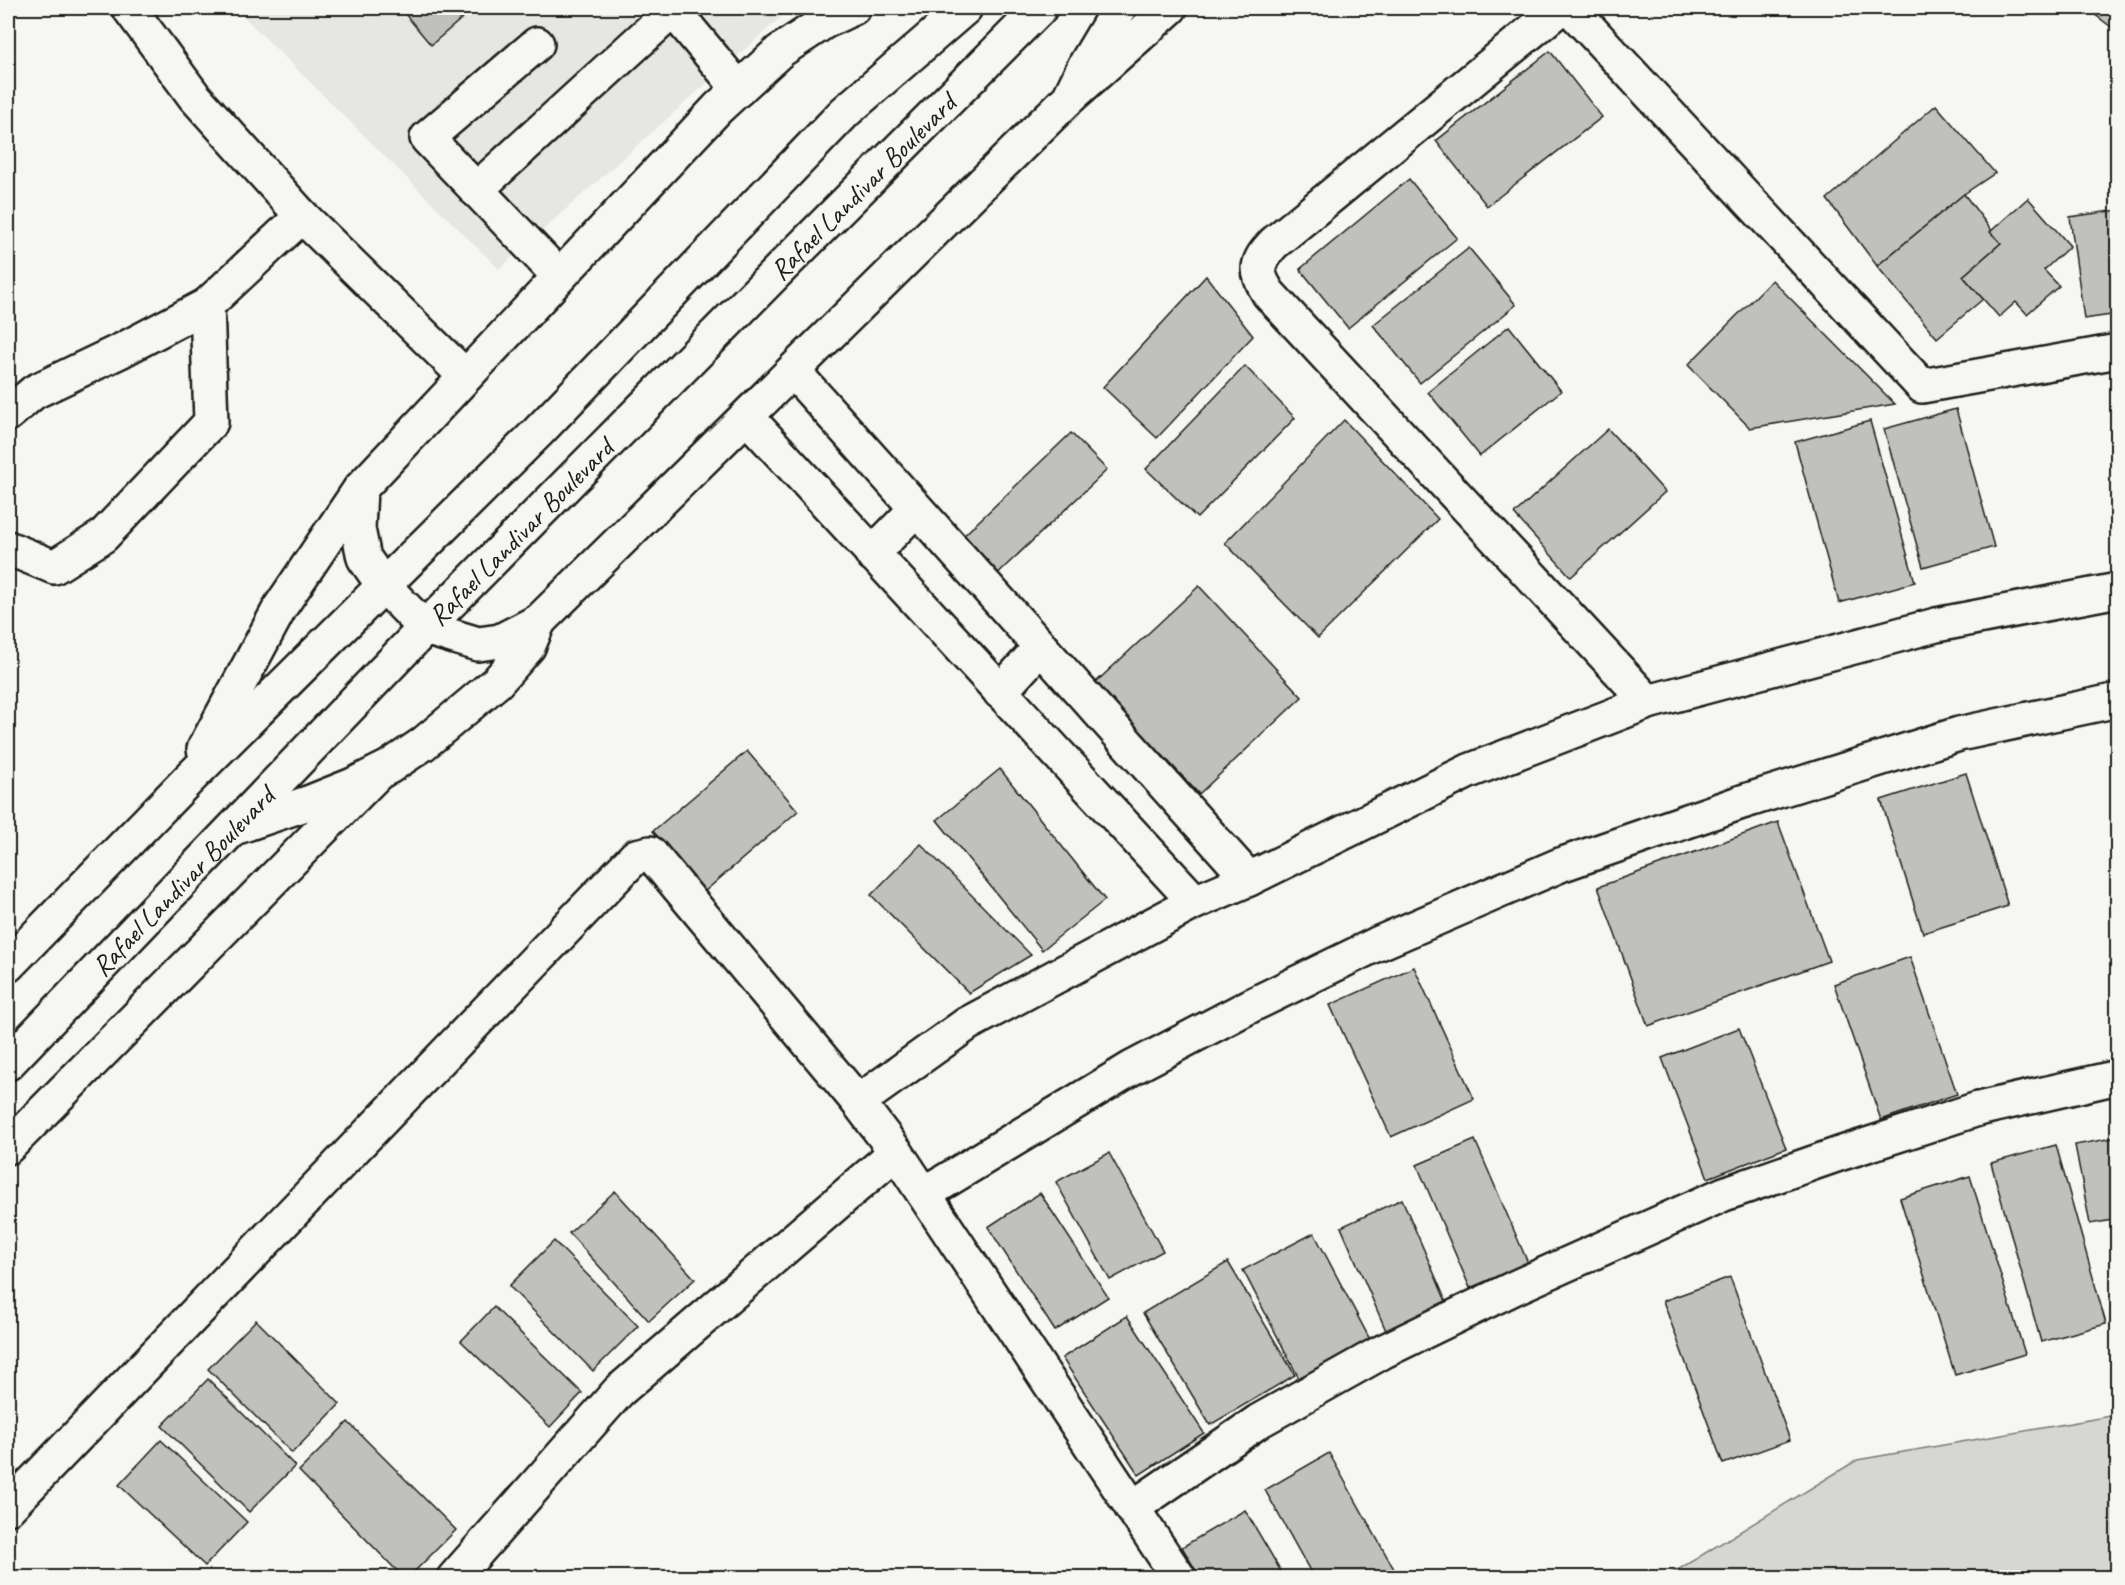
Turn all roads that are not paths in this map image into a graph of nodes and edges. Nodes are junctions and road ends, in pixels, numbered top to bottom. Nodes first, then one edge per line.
1 (129, 8) edge
2 (853, 8) edge
3 (965, 8) edge
4 (1040, 8) edge
5 (1119, 8) edge
6 (1170, 8) edge
7 (1560, 8) edge
8 (1570, 8) edge
9 (537, 45) dead end
10 (739, 89) junction
11 (1069, 98) junction
12 (476, 190) junction
13 (302, 216) junction
14 (559, 276) junction
15 (207, 305) junction
16 (2118, 351) edge
17 (793, 371) junction
18 (465, 376) junction
19 (8, 414) edge
20 (747, 417) junction
21 (360, 489) junction
22 (916, 509) junction
23 (8, 548) edge
24 (872, 554) junction
25 (383, 585) junction
26 (2118, 590) edge
27 (540, 621) junction
28 (426, 628) junction
29 (1041, 647) junction
30 (1000, 692) junction
31 (2118, 700) edge
32 (1648, 702) junction
33 (379, 772) junction
34 (188, 780) junction
35 (235, 827) junction
36 (1249, 879) junction
37 (1195, 902) junction
38 (8, 965) edge
39 (8, 1063) edge
40 (2118, 1077) edge
41 (858, 1102) junction
42 (8, 1147) edge
43 (896, 1152) junction
44 (924, 1194) junction
45 (8, 1508) edge
46 (1132, 1508) junction
47 (454, 1578) edge
48 (1179, 1578) edge

1 - 13 street
2 - 10 street
3 - 25 street, Rafael Landivar Boulevard
4 - 28 street, Rafael Landivar Boulevard
5 - 11 street
6 - 11 street
7 - 32 street
8 - 16 street
9 - 12 street
10 - 12 street
10 - 14 street
11 - 17 street
12 - 14 street
13 - 15 street
13 - 18 street
14 - 18 street
15 - 19 street
15 - 23 street
17 - 20 street
17 - 22 street
18 - 21 street
20 - 24 street
20 - 27 street
21 - 25 street
21 - 34 street
22 - 24 street
22 - 29 street
24 - 30 street
25 - 28 street
25 - 34 street, Rafael Landivar Boulevard
26 - 32 street
27 - 28 street
27 - 33 street
28 - 35 street, Rafael Landivar Boulevard
29 - 30 street
29 - 36 street
30 - 37 street
31 - 44 street
32 - 36 street
33 - 35 street
33 - 42 street
34 - 38 street, Rafael Landivar Boulevard
35 - 39 street, Rafael Landivar Boulevard
36 - 37 street
37 - 41 street
40 - 46 street
41 - 43 street
41 - 45 street
43 - 44 street
43 - 47 street
44 - 46 street
46 - 48 street

